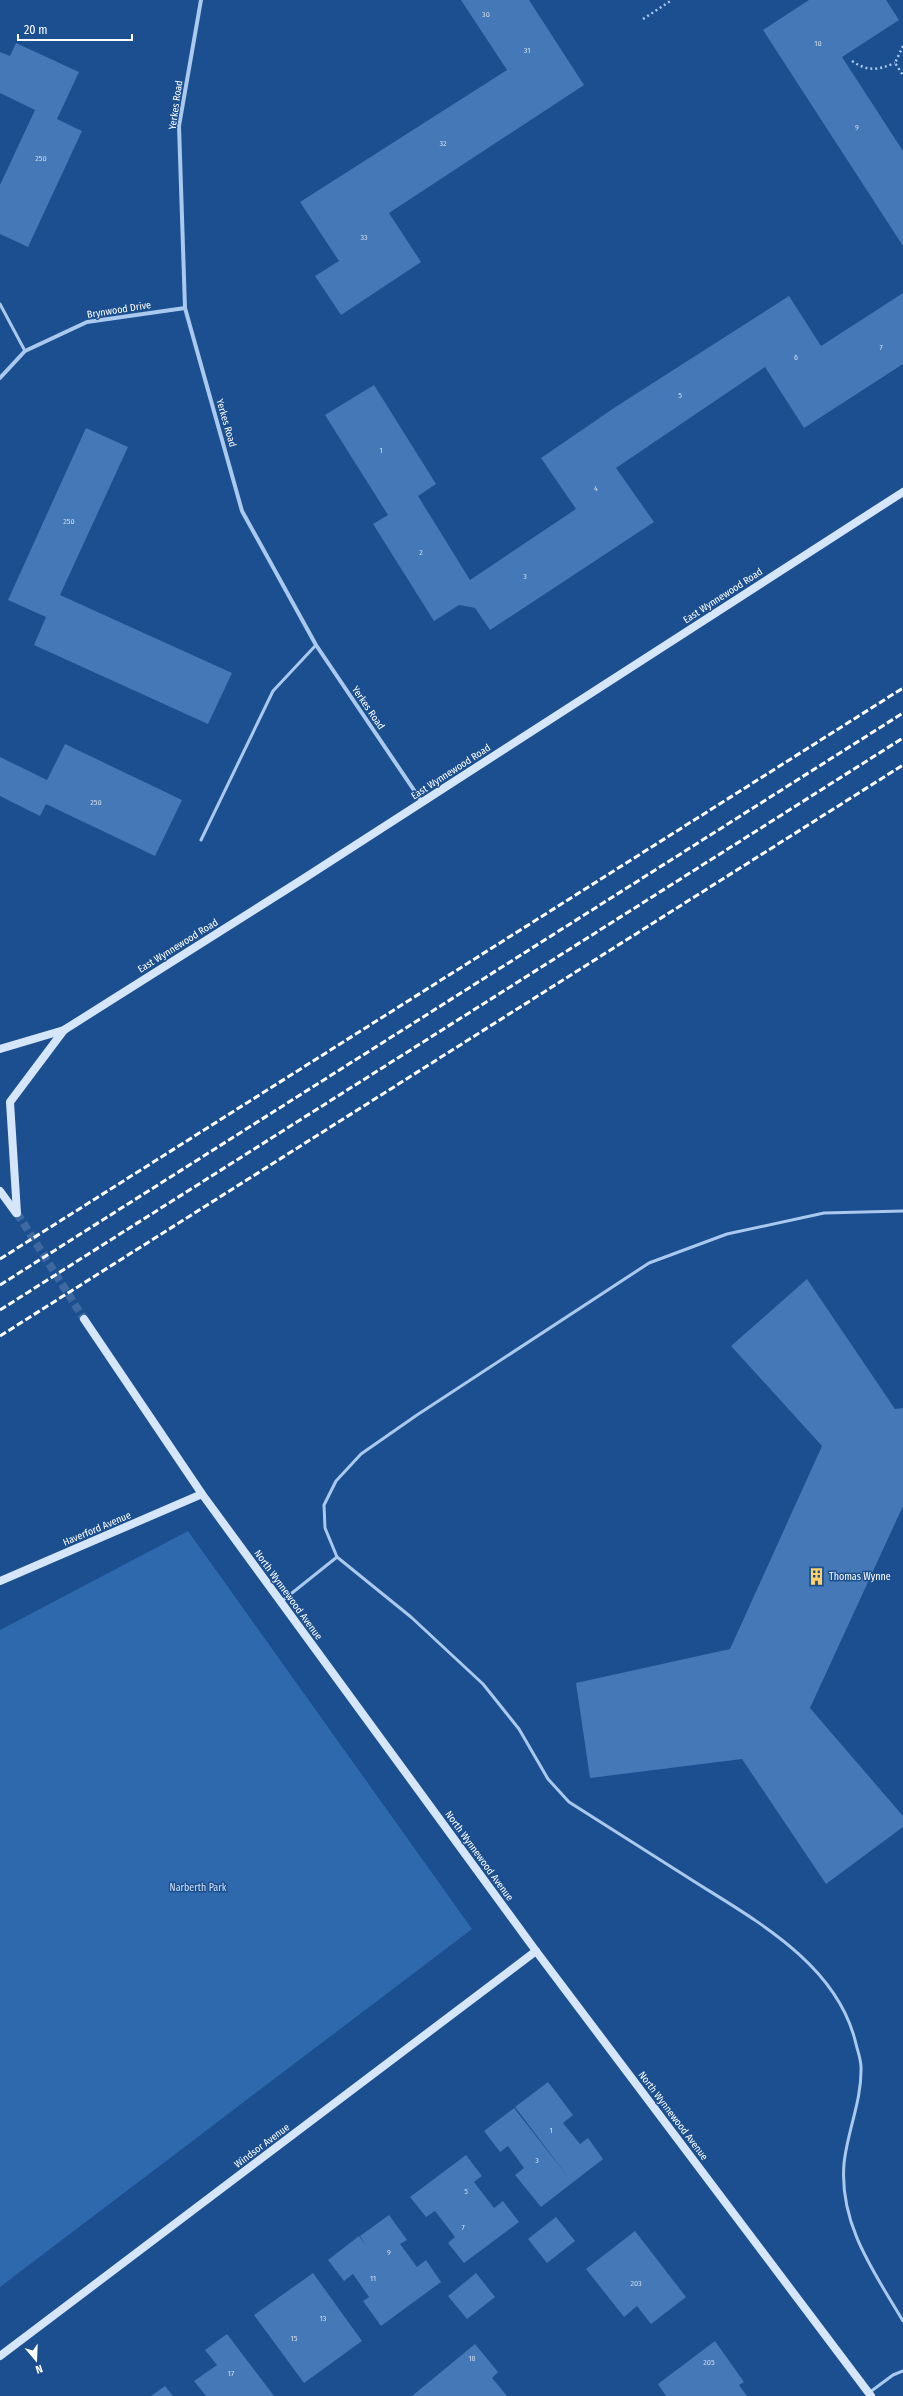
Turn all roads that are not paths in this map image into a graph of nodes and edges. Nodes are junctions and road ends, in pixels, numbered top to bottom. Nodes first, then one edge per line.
1 (201, 0) edge
2 (0, 304) edge
3 (185, 308) junction
4 (25, 351) junction
5 (0, 378) edge
6 (903, 492) edge
7 (316, 645) junction
8 (422, 802) junction
9 (201, 840) dead end
10 (64, 1030) junction
11 (0, 1049) edge
12 (0, 1191) edge
13 (903, 1211) edge
14 (84, 1319) tunnel mouth
15 (202, 1494) junction
16 (337, 1557) junction
17 (0, 1582) edge
18 (281, 1602) junction
19 (536, 1951) junction
20 (903, 2321) edge
21 (0, 2356) edge
22 (903, 2371) edge
23 (870, 2394) edge

1 - 3 street, Yerkes Road
2 - 4 lane
3 - 4 street, Brynwood Drive
3 - 7 street, Yerkes Road
4 - 5 street, Brynwood Drive
6 - 8 street, East Wynnewood Road
7 - 8 street, Yerkes Road
7 - 9 lane
8 - 10 street, East Wynnewood Road
10 - 11 street, East Wynnewood Road
10 - 12 street
13 - 16 lane
14 - 15 street, North Wynnewood Avenue
15 - 17 street, Haverford Avenue
15 - 18 street, North Wynnewood Avenue
16 - 18 lane
16 - 20 lane
18 - 19 street, North Wynnewood Avenue
19 - 21 street, Windsor Avenue
19 - 23 street, North Wynnewood Avenue
22 - 23 lane

